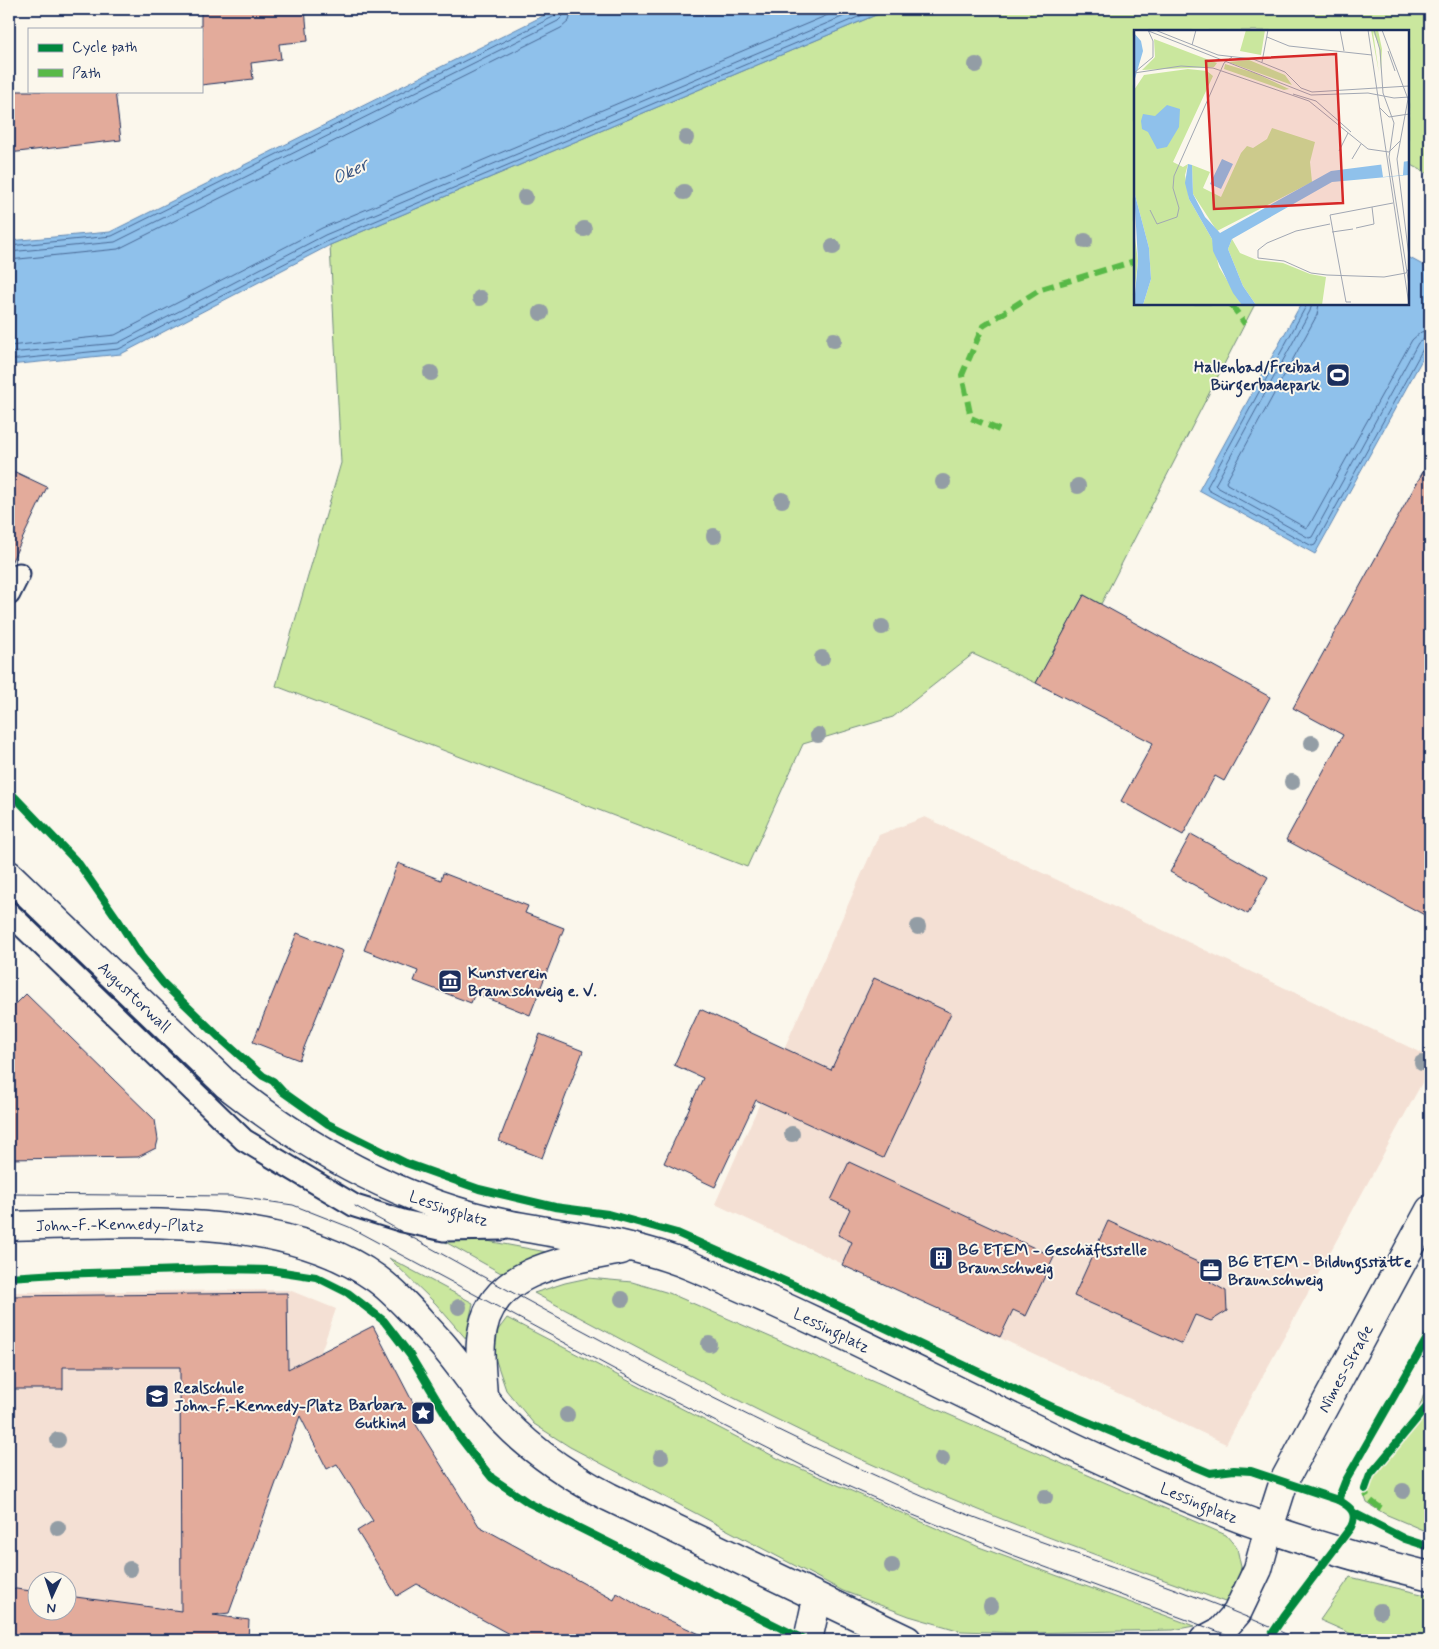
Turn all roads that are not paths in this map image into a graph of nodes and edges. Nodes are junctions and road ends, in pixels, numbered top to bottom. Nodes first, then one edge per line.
1 (19, 574) dead end
2 (9, 594) edge
3 (9, 874) edge
4 (9, 913) edge
5 (264, 1114) joint
6 (1430, 1210) edge
7 (9, 1226) edge
8 (537, 1229) junction
9 (632, 1248) junction
10 (483, 1397) junction
11 (1268, 1528) junction
12 (1430, 1576) edge
13 (817, 1599) junction
14 (808, 1640) edge
15 (907, 1640) edge
16 (1204, 1640) edge

1 - 2 lane
3 - 5 main road, Augusttorwall
4 - 8 lane
5 - 8 main road, Lessingplatz
6 - 11 main road, Nîmes-Straße
7 - 10 main road, John-F.-Kennedy-Platz
8 - 9 main road, Lessingplatz
9 - 10 main road
9 - 11 main road, Lessingplatz
10 - 13 main road
11 - 12 main road, Lessingplatz
11 - 16 main road
13 - 14 main road
13 - 15 main road

